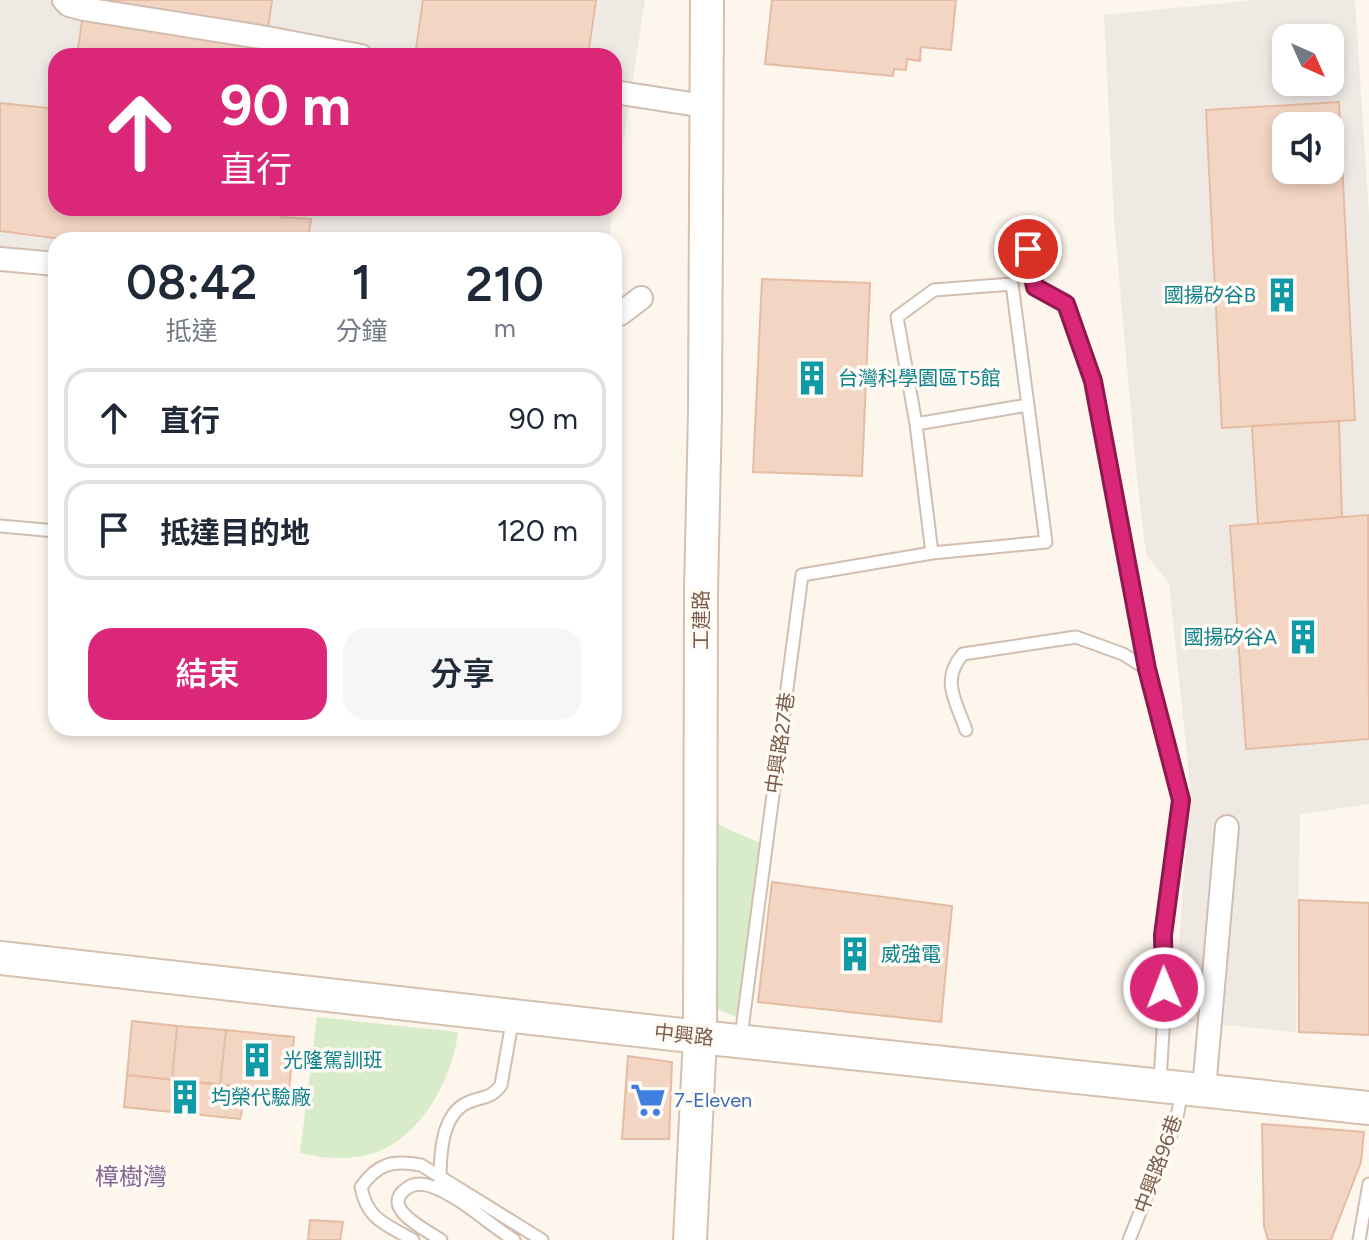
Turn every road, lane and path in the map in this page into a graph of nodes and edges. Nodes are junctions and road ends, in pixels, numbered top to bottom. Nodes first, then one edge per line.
1 (64, 0) edge
2 (707, 0) edge
3 (319, 48) edge
4 (622, 93) edge
5 (698, 105) dead end
6 (1028, 249) dead end
7 (0, 259) edge
8 (48, 263) edge
9 (641, 298) dead end
10 (622, 312) edge
11 (1028, 405) junction
12 (916, 424) junction
13 (0, 526) edge
14 (48, 530) edge
15 (932, 553) junction
16 (1147, 669) junction
17 (966, 730) dead end
18 (1227, 827) dead end
19 (0, 958) edge
20 (513, 1016) junction
21 (700, 1037) junction
22 (740, 1041) junction
23 (1182, 1086) junction
24 (1369, 1108) edge
25 (440, 1176) junction
26 (1369, 1184) edge
27 (449, 1195) junction
28 (413, 1240) edge
29 (441, 1240) edge
30 (514, 1240) edge
31 (542, 1240) edge
32 (690, 1240) edge
33 (1129, 1240) edge
34 (1359, 1240) edge

1 - 3 street
2 - 21 street, 工建路
4 - 5 street
6 - 16 lane, 中興路96巷
7 - 8 street
9 - 10 street
11 - 12 lane
11 - 12 lane, 中興路27巷
11 - 15 lane, 中興路27巷
12 - 15 lane, 中興路27巷
13 - 14 lane
15 - 22 lane, 中興路27巷
16 - 17 lane
16 - 23 lane, 中興路96巷
18 - 23 street
19 - 20 street, 中興路
20 - 21 street, 中興路
20 - 25 lane
21 - 22 street, 中興路
21 - 32 street, 工建路
22 - 23 street, 中興路
23 - 24 street, 中興路
23 - 33 lane, 中興路96巷
25 - 27 lane
25 - 28 lane
25 - 31 lane
26 - 34 lane
27 - 29 lane
27 - 30 lane

